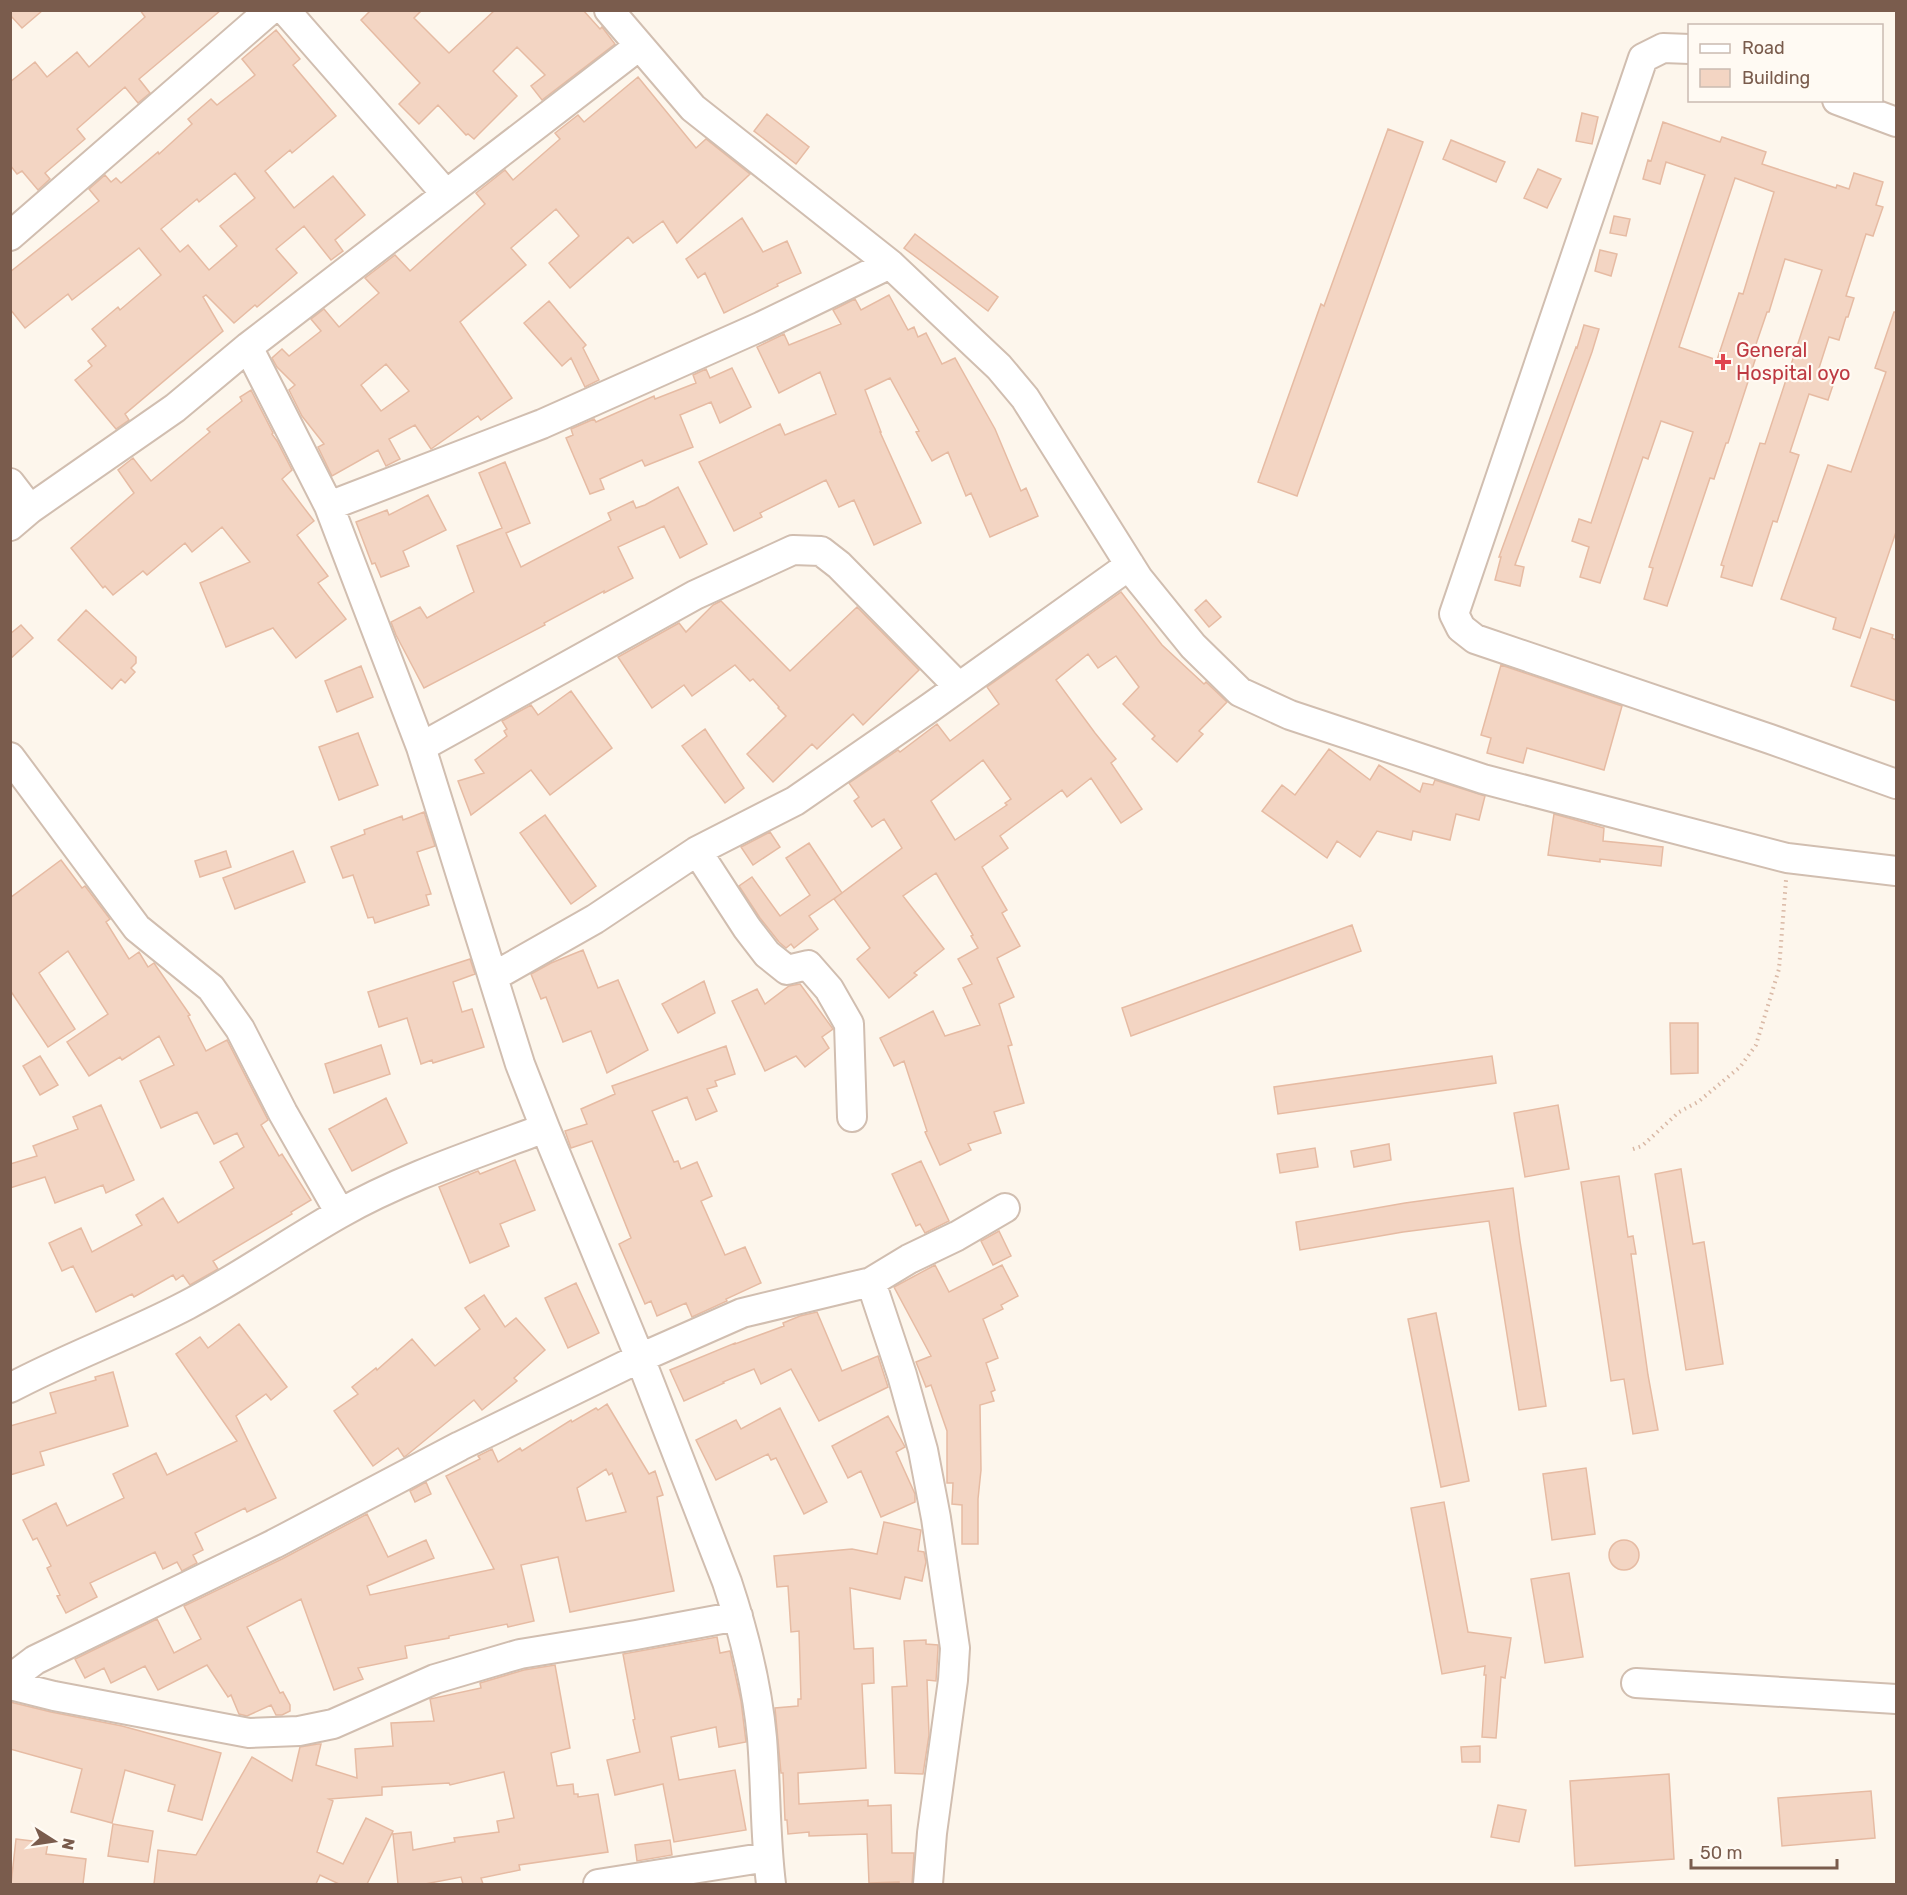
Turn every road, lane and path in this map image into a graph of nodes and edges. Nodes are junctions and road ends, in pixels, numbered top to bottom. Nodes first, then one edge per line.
1 (270, 10) edge
2 (285, 10) edge
3 (609, 10) edge
4 (639, 46) junction
5 (1688, 49) edge
6 (1842, 102) edge
7 (1896, 122) edge
8 (447, 194) junction
9 (10, 236) edge
10 (890, 264) junction
11 (248, 346) junction
12 (10, 483) edge
13 (329, 506) junction
14 (20, 517) edge
15 (1130, 565) junction
16 (959, 687) junction
17 (421, 747) junction
18 (10, 757) edge
19 (1896, 784) edge
20 (697, 851) junction
21 (1787, 858) junction
22 (1896, 871) edge
23 (493, 977) junction
24 (852, 1117) dead end
25 (545, 1128) junction
26 (1634, 1149) dead end
27 (1005, 1208) dead end
28 (340, 1213) junction
29 (871, 1282) junction
30 (640, 1358) junction
31 (10, 1388) edge
32 (738, 1616) junction
33 (10, 1679) edge
34 (1636, 1683) dead end
35 (10, 1685) edge
36 (1896, 1699) edge
37 (769, 1871) edge
38 (598, 1884) edge
39 (928, 1884) edge

1 - 9 street
2 - 8 street
3 - 4 street
4 - 8 street
4 - 10 street
5 - 19 street
6 - 7 street
8 - 11 street
10 - 13 street
10 - 15 street
11 - 13 street
11 - 14 street
12 - 14 street
13 - 17 street
15 - 16 street
15 - 21 street
16 - 17 street
16 - 20 street
17 - 23 street
18 - 28 street
20 - 23 street
20 - 24 street
21 - 22 street
21 - 26 path
23 - 25 street
25 - 28 street
25 - 30 street
27 - 29 street
28 - 31 street
29 - 30 street
29 - 39 street
30 - 32 street
30 - 33 street
32 - 35 street
32 - 37 street
34 - 36 street
37 - 38 street

